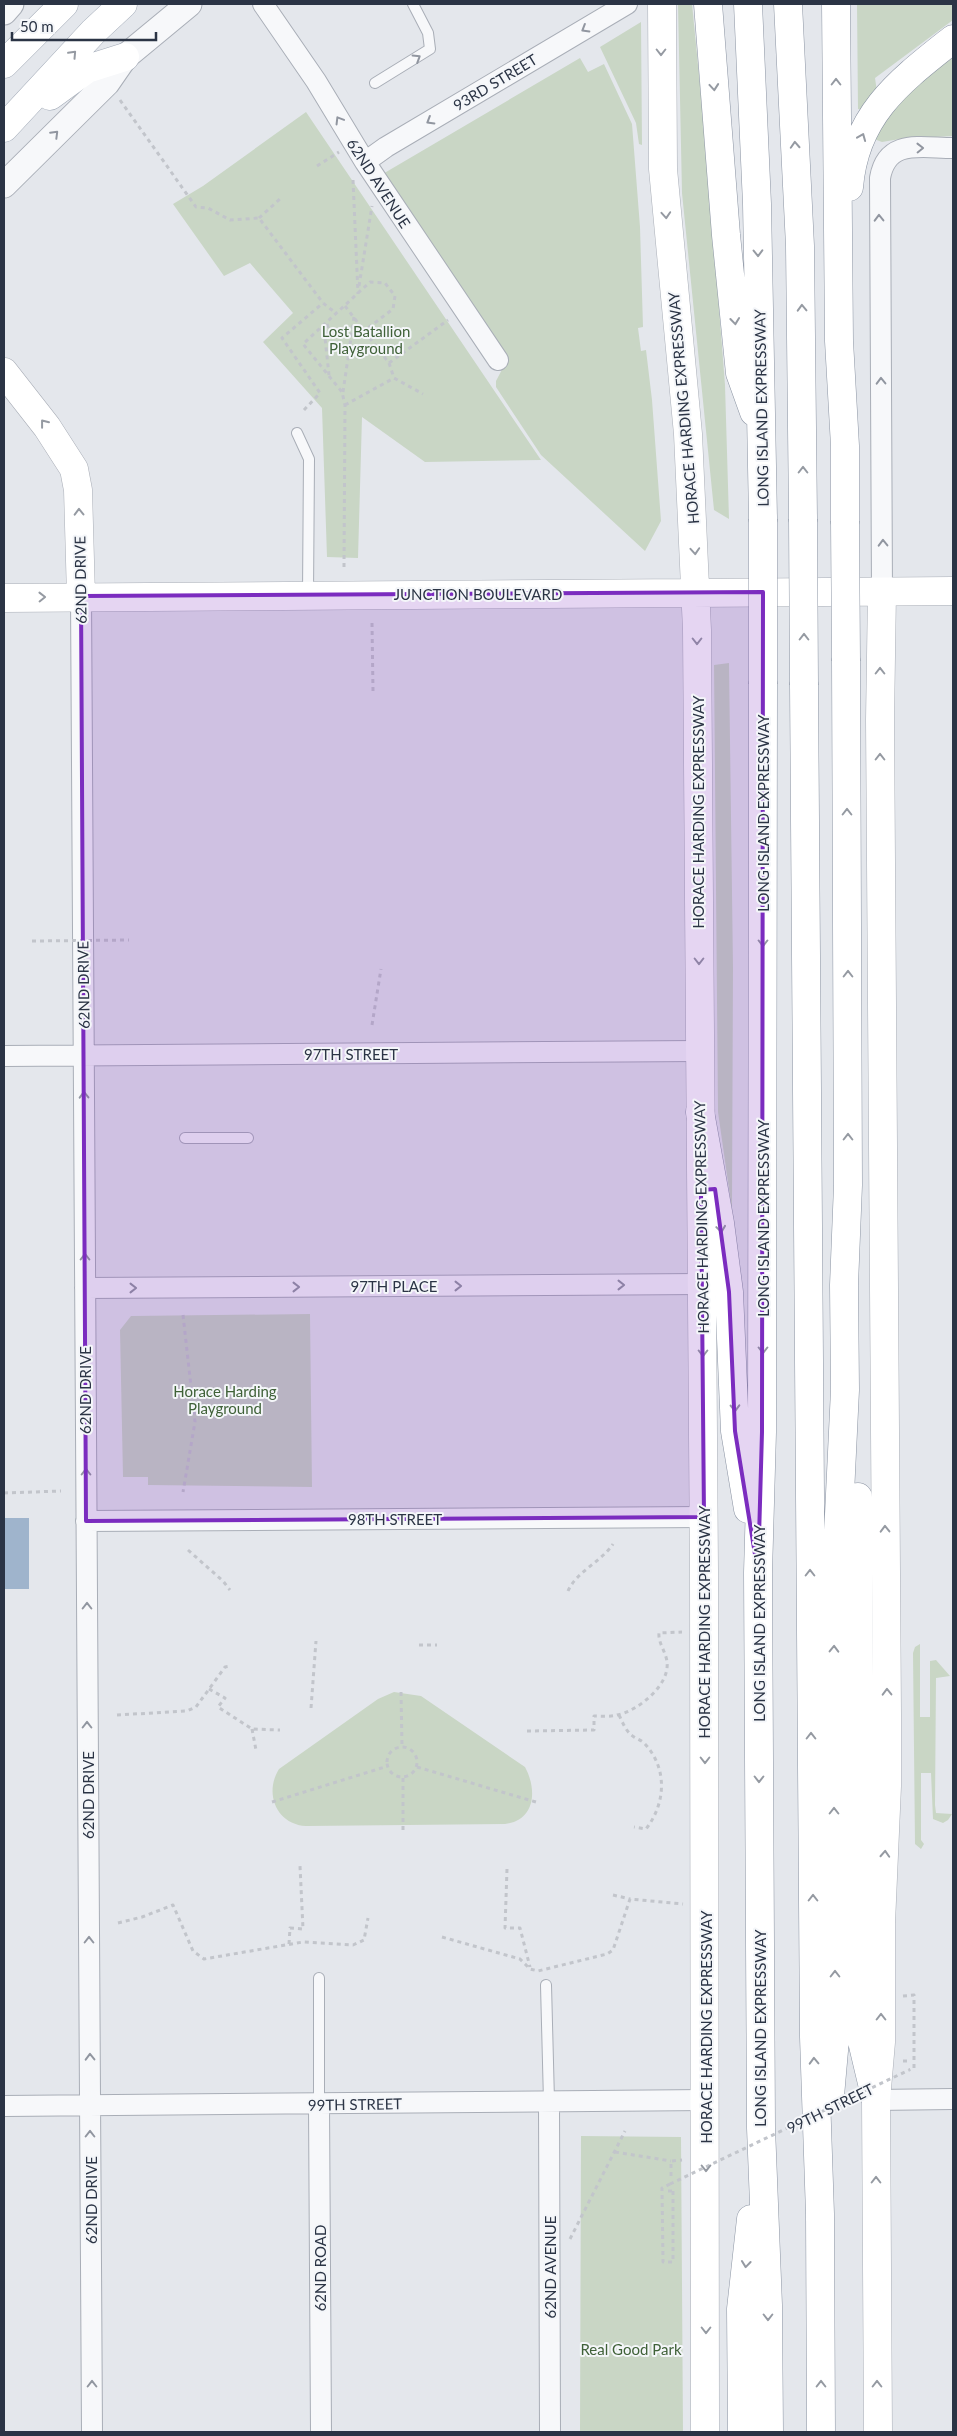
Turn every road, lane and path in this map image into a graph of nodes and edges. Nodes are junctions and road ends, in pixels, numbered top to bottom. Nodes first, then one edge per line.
1 (12, 4) edge
2 (64, 4) edge
3 (123, 4) edge
4 (189, 4) edge
5 (263, 4) edge
6 (413, 4) edge
7 (627, 4) edge
8 (662, 4) edge
9 (708, 4) edge
10 (748, 4) edge
11 (788, 4) edge
12 (836, 4) edge
13 (4, 12) edge
14 (953, 39) edge
15 (125, 57) junction
16 (4, 64) edge
17 (375, 83) dead end
18 (120, 100) dead end
19 (4, 128) edge
20 (953, 148) edge
21 (341, 150) dead end
22 (317, 166) dead end
23 (359, 170) junction
24 (4, 185) edge
25 (281, 198) dead end
26 (373, 198) dead end
27 (259, 218) junction
28 (358, 294) junction
29 (323, 303) junction
30 (345, 306) junction
31 (337, 314) junction
32 (454, 316) dead end
33 (354, 317) junction
34 (327, 324) junction
35 (364, 331) junction
36 (498, 360) dead end
37 (389, 363) junction
38 (4, 372) edge
39 (329, 375) junction
40 (394, 378) junction
41 (342, 392) junction
42 (422, 394) dead end
43 (345, 406) junction
44 (304, 410) dead end
45 (297, 433) dead end
46 (762, 435) junction
47 (844, 446) junction
48 (344, 567) dead end
49 (953, 591) edge
50 (696, 592) junction
51 (882, 592) junction
52 (308, 595) junction
53 (81, 596) junction
54 (4, 598) edge
55 (372, 623) dead end
56 (374, 691) dead end
57 (129, 940) dead end
58 (32, 941) dead end
59 (381, 969) dead end
60 (372, 1025) dead end
61 (699, 1051) junction
62 (4, 1056) edge
63 (83, 1056) junction
64 (700, 1112) junction
65 (185, 1138) dead end
66 (248, 1138) dead end
67 (848, 1186) junction
68 (703, 1284) junction
69 (85, 1288) junction
70 (183, 1316) dead end
71 (61, 1491) dead end
72 (183, 1492) dead end
73 (4, 1493) edge
74 (704, 1517) junction
75 (86, 1521) junction
76 (612, 1544) dead end
77 (188, 1550) dead end
78 (758, 1573) junction
79 (230, 1590) dead end
80 (568, 1591) dead end
81 (688, 1632) dead end
82 (316, 1641) dead end
83 (419, 1645) dead end
84 (436, 1646) dead end
85 (231, 1666) dead end
86 (209, 1689) junction
87 (401, 1692) dead end
88 (312, 1708) dead end
89 (618, 1714) junction
90 (116, 1715) dead end
91 (252, 1729) junction
92 (280, 1730) dead end
93 (527, 1731) dead end
94 (402, 1746) junction
95 (256, 1750) dead end
96 (388, 1766) junction
97 (417, 1766) junction
98 (403, 1778) junction
99 (272, 1802) dead end
100 (536, 1802) dead end
101 (634, 1827) dead end
102 (403, 1830) dead end
103 (300, 1866) dead end
104 (507, 1869) dead end
105 (612, 1895) dead end
106 (630, 1899) junction
107 (689, 1904) dead end
108 (368, 1918) dead end
109 (118, 1923) dead end
110 (442, 1937) dead end
111 (289, 1944) junction
112 (530, 1969) junction
113 (319, 1978) dead end
114 (546, 1985) dead end
115 (902, 2005) dead end
116 (903, 2051) dead end
117 (909, 2061) dead end
118 (953, 2099) edge
119 (706, 2100) junction
120 (876, 2100) junction
121 (549, 2101) junction
122 (319, 2104) junction
123 (4, 2106) edge
124 (90, 2106) junction
125 (761, 2128) junction
126 (625, 2131) dead end
127 (615, 2152) junction
128 (690, 2160) dead end
129 (671, 2161) junction
130 (671, 2176) dead end
131 (668, 2191) dead end
132 (820, 2214) junction
133 (570, 2239) dead end
134 (92, 2432) edge
135 (321, 2432) edge
136 (550, 2432) edge
137 (706, 2432) edge
138 (742, 2432) edge
139 (769, 2432) edge
140 (821, 2432) edge
141 (878, 2432) edge

1 - 13 street
2 - 16 main road
19 -> 3 main road
4 - 15 street
23 -> 5 street, 62ND AVENUE
17 -> 6 lane
7 -> 23 street, 93RD STREET
8 -> 50 main road, HORACE HARDING EXPRESSWAY
9 -> 46 main road
10 -> 46 main road, LONG ISLAND EXPRESSWAY
132 -> 11 main road, bridge
47 -> 12 main road
47 -> 14 main road
15 - 19 main road
24 -> 15 street
18 - 27 path
51 -> 20 street
21 - 22 path
23 - 28 path
23 - 36 street, 62ND AVENUE
25 - 27 path
26 - 28 path
27 - 29 path
28 - 30 path
28 - 35 path
29 - 31 path
29 - 44 path
30 - 31 path
30 - 33 path
31 - 34 path
32 - 37 path
33 - 35 path
33 - 41 path
34 - 39 path
34 - 39 path
35 - 37 path
37 - 40 path
53 -> 38 main road, 62ND DRIVE
39 - 41 path
40 - 42 path
40 - 43 path
41 - 43 path
43 - 48 path
45 - 52 lane
46 -> 78 main road, LONG ISLAND EXPRESSWAY, bridge
67 -> 47 main road, bridge
49 - 51 main road, JUNCTION BOULEVARD
50 - 51 main road, JUNCTION BOULEVARD
50 - 52 main road, JUNCTION BOULEVARD
50 -> 61 main road, HORACE HARDING EXPRESSWAY
120 -> 51 main road
52 - 53 main road, JUNCTION BOULEVARD
54 -> 53 main road, JUNCTION BOULEVARD
53 - 63 street, 62ND DRIVE
55 - 56 path
57 - 58 path, bridge
59 - 60 path
61 - 63 street, 97TH STREET
61 - 64 main road, HORACE HARDING EXPRESSWAY
62 - 63 street, 97TH STREET
69 -> 63 street, 62ND DRIVE
64 - 68 main road, HORACE HARDING EXPRESSWAY
64 -> 78 main road
65 - 66 lane
67 - 120 main road
132 -> 67 main road
69 -> 68 street, 97TH PLACE
68 -> 74 main road, HORACE HARDING EXPRESSWAY
75 -> 69 street, 62ND DRIVE
70 - 72 path
71 - 73 path
74 - 75 street, 98TH STREET
74 -> 119 main road, HORACE HARDING EXPRESSWAY
124 -> 75 street, 62ND DRIVE
76 - 80 path
77 - 79 path
78 -> 125 main road, LONG ISLAND EXPRESSWAY
81 - 89 path
82 - 88 path
83 - 84 path
85 - 86 path
86 - 90 path
86 - 91 path
87 - 94 path
89 - 93 path
89 - 101 path
91 - 92 path
91 - 95 path
94 - 96 path
94 - 97 path
96 - 98 path
96 - 99 path
97 - 98 path
97 - 100 path
98 - 102 path
103 - 111 path
104 - 112 path
105 - 106 path
106 - 107 path
106 - 112 path
108 - 111 path
109 - 111 path
110 - 112 path
113 - 122 lane
114 - 121 lane
115 - 131 path, 99TH STREET, bridge
116 - 117 path, bridge
118 - 120 street, 99TH STREET
119 - 121 street, 99TH STREET
119 -> 137 main road, HORACE HARDING EXPRESSWAY
141 -> 120 main road
121 - 122 street, 99TH STREET
121 - 136 street, 62ND AVENUE
122 - 124 street, 99TH STREET
122 - 135 street, 62ND ROAD
123 - 124 street, 99TH STREET
134 -> 124 street, 62ND DRIVE
125 -> 138 main road
125 -> 139 main road, LONG ISLAND EXPRESSWAY
126 - 127 path
127 - 129 path
127 - 133 path
128 - 129 path
129 - 130 path
140 -> 132 main road

